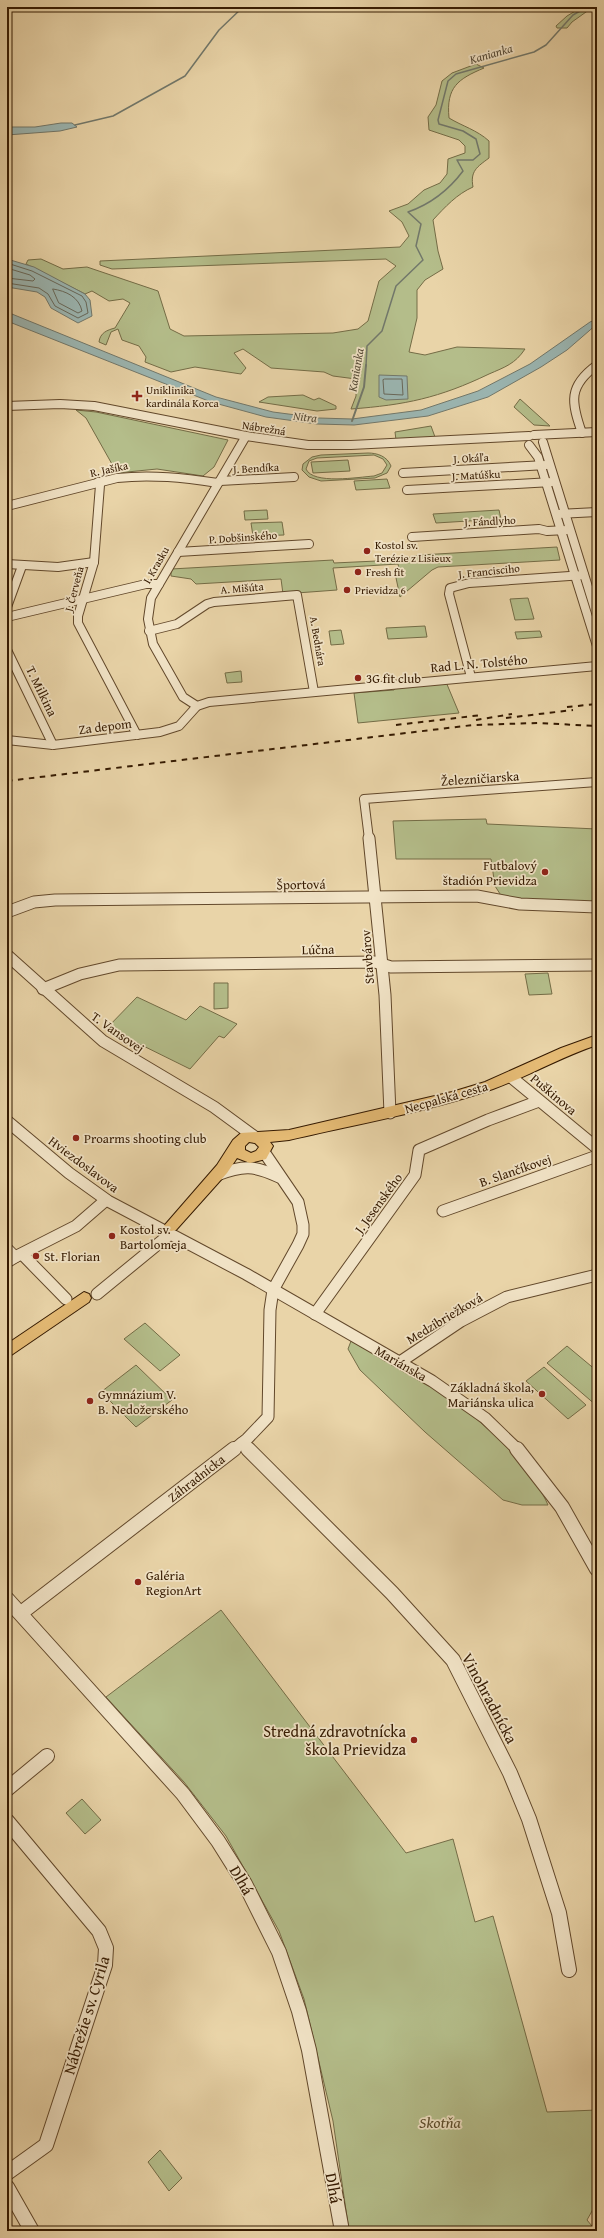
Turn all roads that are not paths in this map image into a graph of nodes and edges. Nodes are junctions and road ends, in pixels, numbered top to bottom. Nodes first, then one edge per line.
1 (597, 365) edge
2 (7, 408) edge
3 (597, 432) edge
4 (582, 433) junction
5 (559, 434) junction
6 (246, 436) junction
7 (529, 440) junction
8 (543, 442) junction
9 (545, 465) junction
10 (403, 473) dead end
11 (294, 477) dead end
12 (98, 482) junction
13 (219, 482) junction
14 (550, 482) junction
15 (407, 490) dead end
16 (7, 506) edge
17 (597, 512) edge
18 (556, 514) junction
19 (564, 514) junction
20 (570, 530) junction
21 (560, 531) junction
22 (412, 536) dead end
23 (309, 544) dead end
24 (178, 552) junction
25 (94, 562) junction
26 (7, 564) edge
27 (22, 566) junction
28 (584, 575) junction
29 (575, 576) junction
30 (159, 584) junction
31 (297, 595) joint
32 (83, 599) junction
33 (7, 607) edge
34 (597, 616) edge
35 (7, 617) edge
36 (149, 631) junction
37 (595, 636) edge
38 (597, 646) edge
39 (7, 650) edge
40 (597, 666) edge
41 (471, 677) junction
42 (314, 692) junction
43 (197, 706) junction
44 (137, 735) junction
45 (7, 740) edge
46 (53, 745) junction
47 (597, 782) edge
48 (364, 799) joint
49 (377, 897) junction
50 (597, 907) edge
51 (7, 912) edge
52 (7, 955) edge
53 (382, 964) junction
54 (597, 964) edge
55 (43, 989) junction
56 (597, 1040) edge
57 (511, 1077) junction
58 (539, 1101) junction
59 (390, 1113) junction
60 (226, 1115) junction
61 (7, 1121) edge
62 (253, 1147) junction
63 (597, 1148) edge
64 (597, 1156) edge
65 (219, 1172) junction
66 (277, 1174) junction
67 (106, 1200) junction
68 (443, 1211) dead end
69 (147, 1224) joint
70 (170, 1231) junction
71 (13, 1256) edge
72 (597, 1275) edge
73 (273, 1290) junction
74 (90, 1296) joint
75 (66, 1299) dead end
76 (315, 1314) junction
77 (7, 1352) edge
78 (400, 1362) junction
79 (242, 1443) junction
80 (597, 1569) edge
81 (7, 1599) edge
82 (21, 1613) junction
83 (47, 1756) dead end
84 (7, 1789) edge
85 (7, 1821) edge
86 (569, 1970) dead end
87 (7, 2173) edge
88 (7, 2187) edge
89 (32, 2231) edge
90 (342, 2231) edge

1 - 4 street
2 - 6 street, Nábrežná
3 - 4 street
4 - 5 street
5 - 7 street
5 - 8 street
6 - 7 street, Nábrežná
6 - 13 street, I. Krasku
7 - 8 street
7 - 9 street
8 - 9 street
9 - 10 street, J. Okáľa
9 - 14 street
11 - 13 street, J. Bendíka
12 - 13 street, R. Jašíka
12 - 16 street, R. Jašíka
12 - 25 street, J. Červeňa
13 - 24 street, I. Krasku
14 - 15 street, J. Matúšku
14 - 18 street
14 - 19 street
17 - 19 street
18 - 19 street
18 - 21 street
19 - 20 street
20 - 21 street, J. Fándlyho
20 - 28 street
21 - 22 street, J. Fándlyho
21 - 29 street
23 - 24 street, P. Dobšinského
24 - 30 street, I. Krasku
25 - 27 street
25 - 32 street, J. Červeňa
26 - 27 street
27 - 33 street
28 - 29 street
28 - 34 street
29 - 37 street
29 - 41 street, J. Francisciho
30 - 32 street
30 - 36 street, I. Krasku
31 - 36 street, A. Mišúta
31 - 42 street, A. Bednára
32 - 35 street
32 - 44 street, J. Červeňa
36 - 43 street, I. Krasku
37 - 38 street
39 - 46 street, T. Milkina
40 - 41 street, Rad L. N. Tolstého
41 - 42 street, Rad L. N. Tolstého
42 - 43 street, Rad L. N. Tolstého
43 - 44 street, Za depom
44 - 46 street, Za depom
45 - 46 street, Za depom
47 - 48 street, Železničiarska
48 - 49 street, Stavbárov
49 - 50 street, Športová
49 - 51 street, Športová
49 - 53 street, Stavbárov
52 - 55 street, T. Vansovej
53 - 54 street, Lúčna
53 - 55 street, Lúčna
53 - 59 street, Stavbárov
55 - 60 street, T. Vansovej
56 - 57 main road, Necpalská cesta
57 - 58 street, Puškinova
57 - 59 main road, Necpalská cesta
58 - 63 street, Puškinova
58 - 76 street, J. Jesenského
59 - 62 main road, Necpalská cesta
60 - 62 street, T. Vansovej
60 - 62 street, T. Vansovej
61 - 67 street, Hviezdoslavova
62 - 65 main road, Necpalská cesta
62 - 66 street
64 - 68 street, B. Slančíkovej
65 - 66 street
65 - 70 main road, Necpalská cesta
66 - 73 street
67 - 69 street, Hviezdoslavova
67 - 71 street
69 - 70 street, Mariánska
70 - 73 street, Mariánska
70 - 74 street
71 - 75 street
72 - 78 street, Medzibriežková
73 - 76 street, Mariánska
73 - 79 street, Záhradnícka
74 - 77 main road
76 - 78 street, Mariánska
78 - 80 street, Mariánska
79 - 82 street, Záhradnícka
79 - 86 street, Vinohradnícka
81 - 82 street, Dlhá
82 - 90 street, Dlhá
83 - 84 street
85 - 87 street, Nábrežie sv. Cyrila
88 - 89 street

